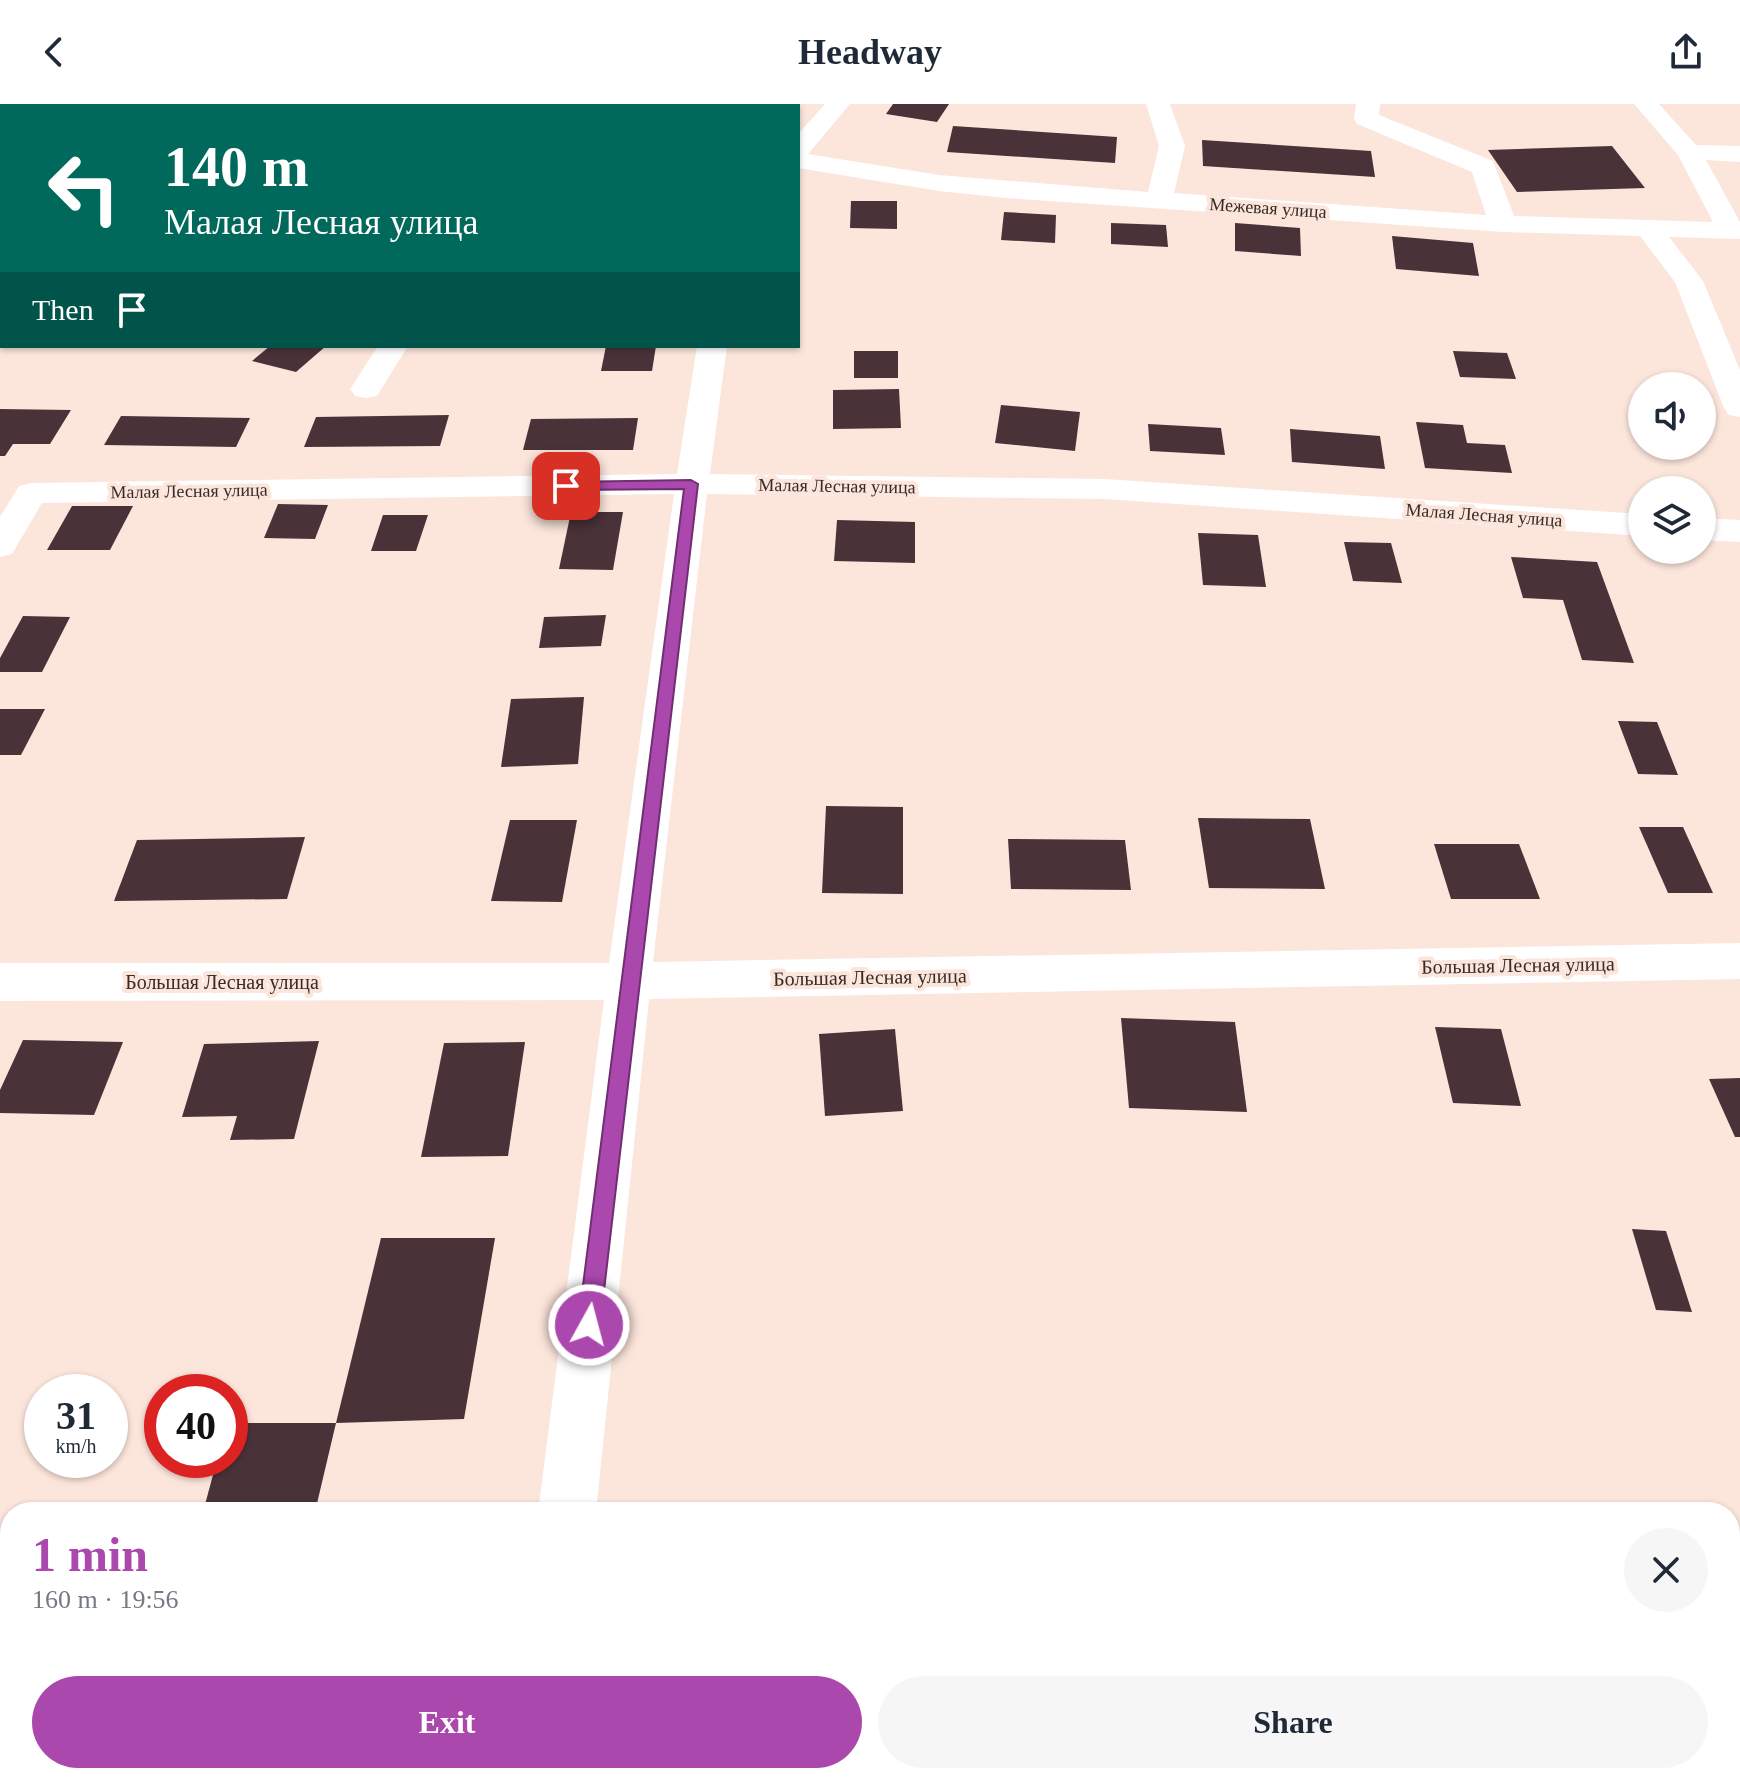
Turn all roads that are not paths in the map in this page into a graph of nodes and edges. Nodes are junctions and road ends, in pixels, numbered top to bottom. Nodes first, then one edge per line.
1 (838, 104) edge
2 (1158, 104) edge
3 (1368, 104) edge
4 (1646, 104) edge
5 (800, 147) edge
6 (1689, 152) junction
7 (1740, 154) edge
8 (800, 160) edge
9 (1159, 200) junction
10 (1503, 224) junction
11 (1649, 230) junction
12 (1736, 231) edge
13 (392, 348) edge
14 (712, 348) edge
15 (366, 389) dead end
16 (1740, 408) edge
17 (691, 484) junction
18 (1628, 524) edge
19 (1716, 530) edge
20 (1740, 531) edge
21 (0, 546) edge
22 (1740, 961) edge
23 (629, 981) junction
24 (0, 982) edge
25 (568, 1502) edge

1 - 5 street
2 - 9 street
3 - 10 street
4 - 6 street
6 - 7 street
6 - 12 street
8 - 9 street, Межевая улица
9 - 10 street, Межевая улица
10 - 11 street, Межевая улица
11 - 12 street, Межевая улица
11 - 16 street
13 - 15 street
14 - 17 street
17 - 18 street, Малая Лесная улица
17 - 21 street, Малая Лесная улица
17 - 23 street
19 - 20 street
22 - 23 street, Большая Лесная улица
23 - 24 street, Большая Лесная улица
23 - 25 street

